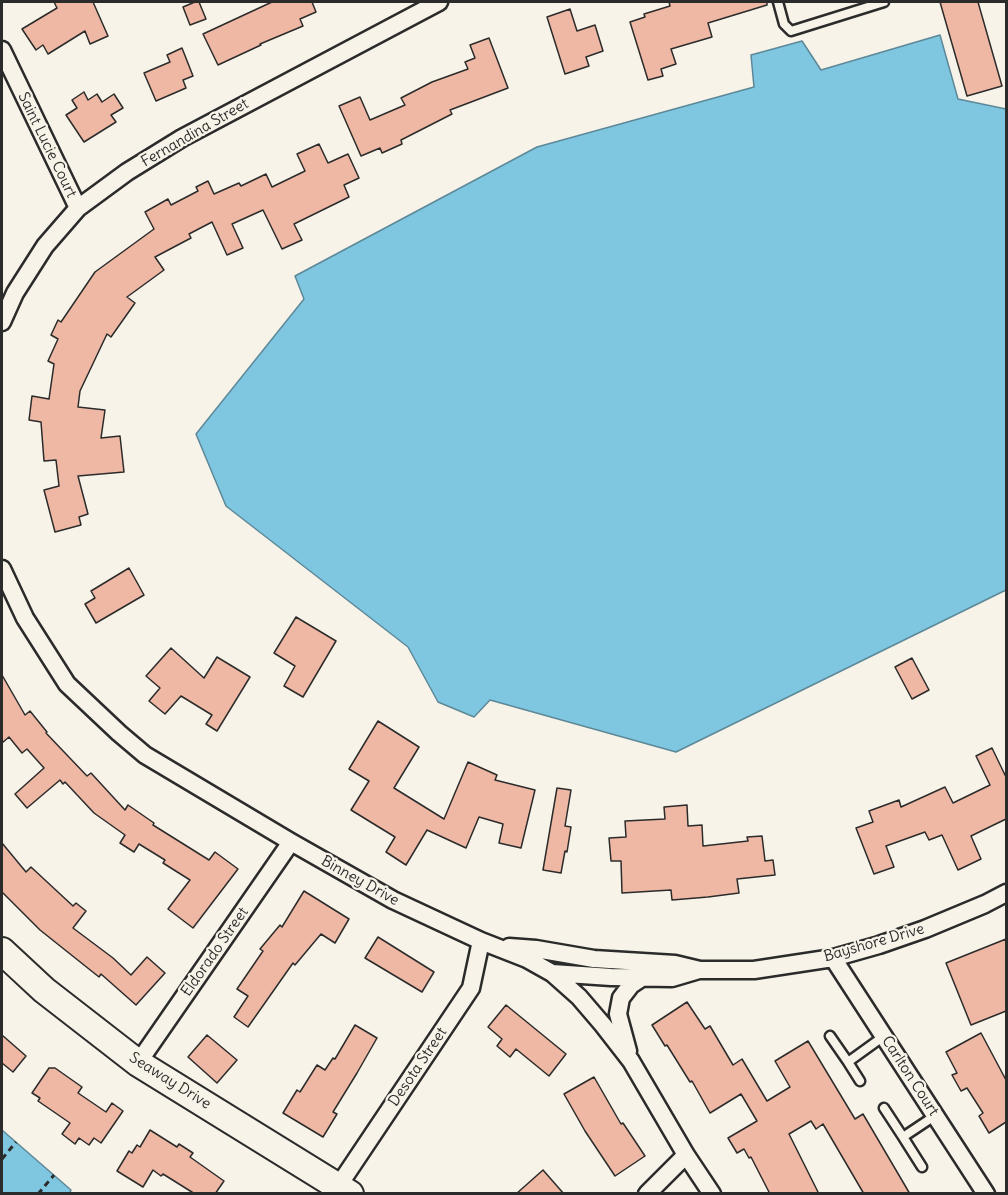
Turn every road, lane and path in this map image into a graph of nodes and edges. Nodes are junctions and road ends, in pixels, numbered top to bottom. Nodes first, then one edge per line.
1 (439, 2) edge
2 (778, 2) edge
3 (884, 2) edge
4 (2, 50) edge
5 (78, 208) junction
6 (2, 322) edge
7 (2, 569) edge
8 (291, 842) junction
9 (1006, 893) edge
10 (489, 944) junction
11 (2, 951) edge
12 (833, 958) junction
13 (700, 970) junction
14 (552, 973) junction
15 (643, 977) junction
16 (830, 1036) dead end
17 (884, 1036) junction
18 (631, 1061) junction
19 (848, 1062) junction
20 (138, 1063) junction
21 (860, 1081) dead end
22 (884, 1108) dead end
23 (936, 1115) junction
24 (903, 1137) junction
25 (16, 1142) dead end
26 (686, 1155) junction
27 (2, 1159) edge
28 (922, 1167) dead end
29 (54, 1175) dead end
30 (344, 1189) edge
31 (38, 1194) edge
32 (647, 1194) edge
33 (712, 1194) edge
34 (986, 1194) edge

1 - 5 street, Fernandina Street
2 - 3 lane
4 - 5 street, Saint Lucie Court
5 - 6 street, Fernandina Street
7 - 8 street, Binney Drive
8 - 10 street, Binney Drive
8 - 20 street, Eldorado Street
9 - 12 street, Bayshore Drive
10 - 13 street, Bayshore Drive
10 - 14 street, Binney Drive
10 - 30 street, Desota Street
11 - 20 main road, Seaway Drive
12 - 13 street, Bayshore Drive
12 - 17 street, Carlton Court
13 - 15 street, Bayshore Drive
14 - 15 street, Bayshore Drive
14 - 18 street, Binney Drive
15 - 18 street
16 - 19 lane
17 - 19 lane
17 - 23 street, Carlton Court
18 - 26 street, Binney Drive
19 - 21 lane
20 - 30 main road, Seaway Drive
22 - 24 lane
23 - 24 lane
23 - 34 street, Carlton Court
24 - 28 lane
25 - 27 path
26 - 32 street
26 - 33 street, Binney Drive
29 - 31 path

